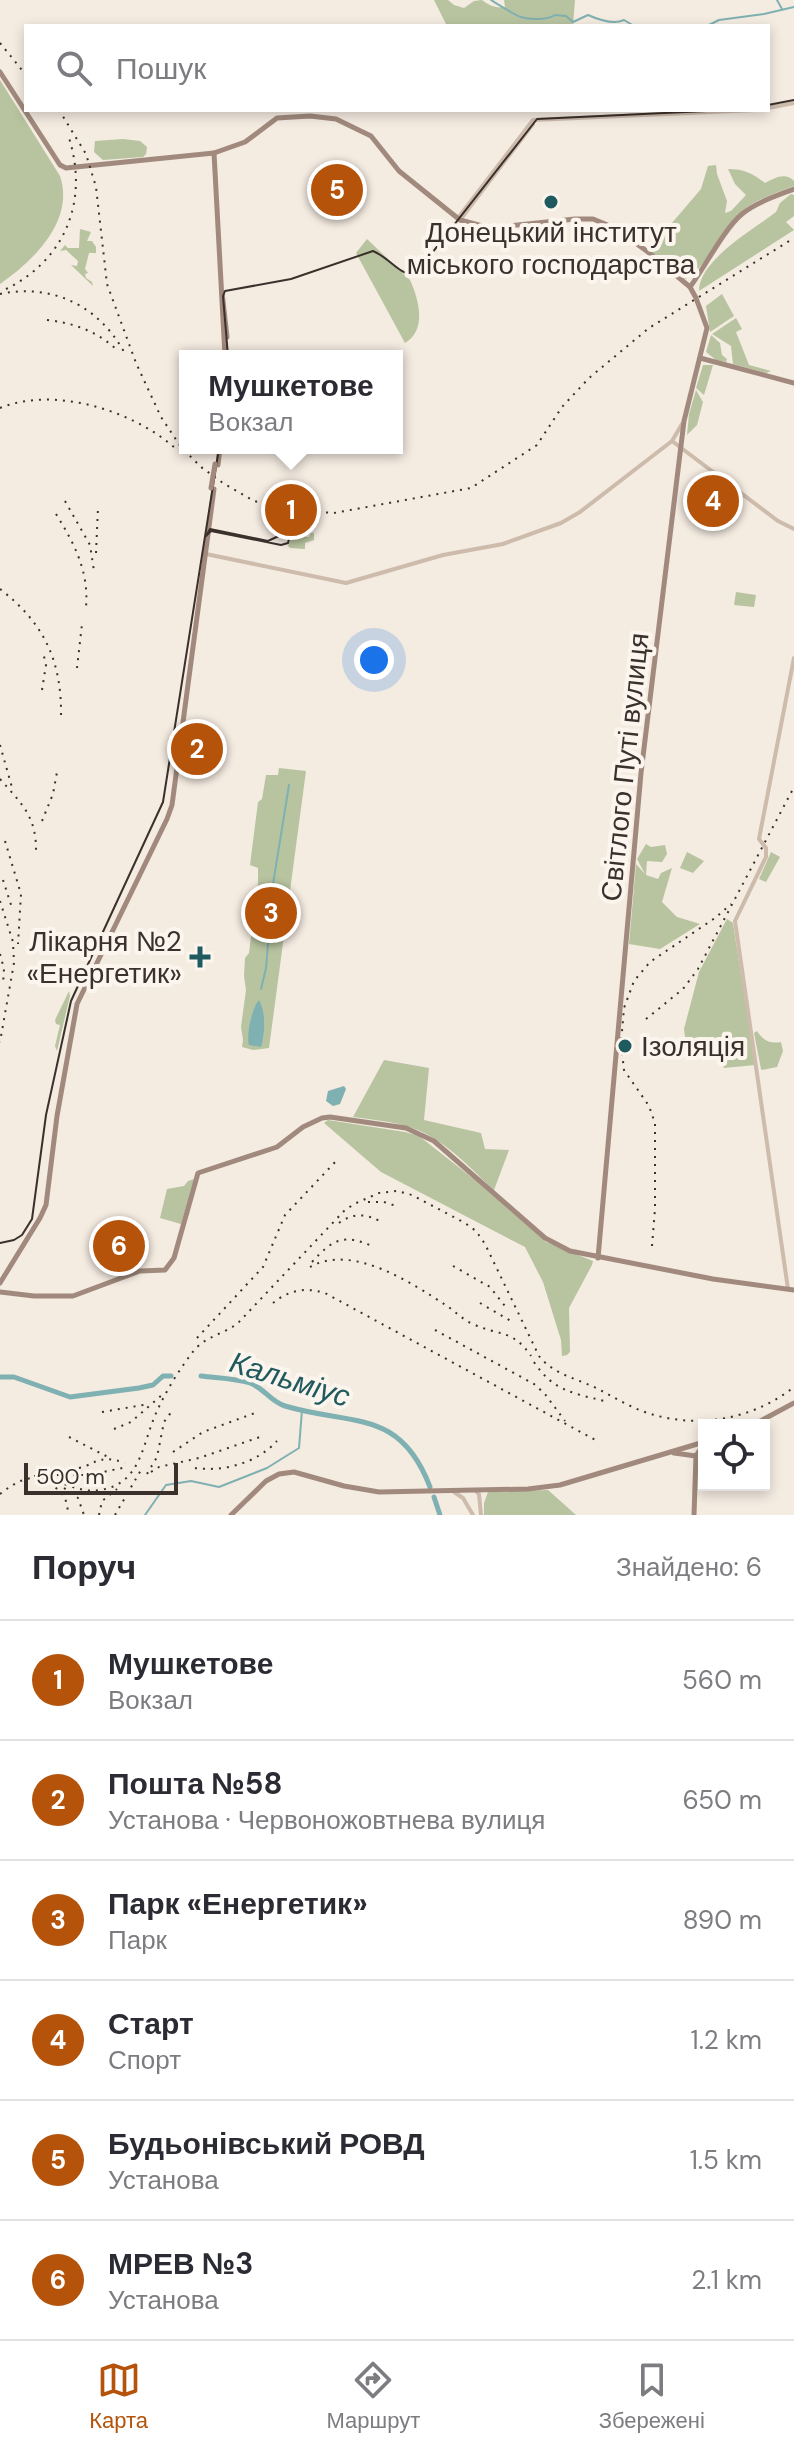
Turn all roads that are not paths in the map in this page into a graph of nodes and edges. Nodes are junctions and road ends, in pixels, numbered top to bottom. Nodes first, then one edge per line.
1 (0, 72) edge
2 (794, 103) edge
3 (770, 108) edge
4 (24, 109) edge
5 (26, 112) edge
6 (717, 112) edge
7 (214, 153) junction
8 (794, 189) edge
9 (459, 219) junction
10 (699, 274) junction
11 (684, 281) junction
12 (690, 287) junction
13 (227, 350) edge
14 (702, 350) junction
15 (700, 358) junction
16 (713, 361) junction
17 (698, 367) junction
18 (794, 383) edge
19 (684, 421) junction
20 (672, 441) junction
21 (681, 448) junction
22 (218, 454) edge
23 (794, 529) edge
24 (206, 554) junction
25 (794, 658) edge
26 (598, 1258) junction
27 (0, 1282) edge
28 (791, 1290) edge
29 (0, 1292) edge
30 (13, 1294) junction
31 (794, 1403) edge
32 (764, 1419) edge
33 (698, 1444) edge
34 (691, 1446) junction
35 (698, 1450) edge
36 (669, 1452) junction
37 (694, 1455) junction
38 (486, 1490) junction
39 (452, 1491) junction
40 (466, 1491) junction
41 (476, 1491) junction
42 (463, 1498) junction
43 (480, 1503) junction
44 (231, 1515) edge
45 (473, 1515) edge
46 (481, 1515) edge
47 (694, 1515) edge

1 - 4 main road
2 - 3 street
5 - 7 main road
6 - 9 street
7 - 9 main road
7 - 13 main road
8 - 10 main road
9 - 11 main road
10 - 11 main road
10 - 12 main road
11 - 12 main road
12 - 14 main road, Світлого Путі вулиця
14 - 15 main road, Світлого Путі вулиця
14 - 16 main road
15 - 16 main road
15 - 17 main road, Світлого Путі вулиця
16 - 17 main road
16 - 18 main road
17 - 19 main road, Світлого Путі вулиця
19 - 20 street
19 - 21 main road, Світлого Путі вулиця
20 - 21 street
20 - 24 street
21 - 23 street
21 - 26 main road, Світлого Путі вулиця
22 - 24 main road, bridge
24 - 27 main road
25 - 28 street
26 - 28 main road
26 - 30 main road
27 - 30 main road
29 - 30 main road
31 - 32 main road
33 - 34 main road
34 - 36 main road
34 - 37 main road
35 - 37 main road
36 - 37 main road
36 - 38 main road
37 - 47 main road
38 - 41 main road
38 - 43 street
39 - 40 main road
39 - 42 street
39 - 44 main road
40 - 41 main road
40 - 42 street
41 - 43 street
42 - 45 street
43 - 46 street

